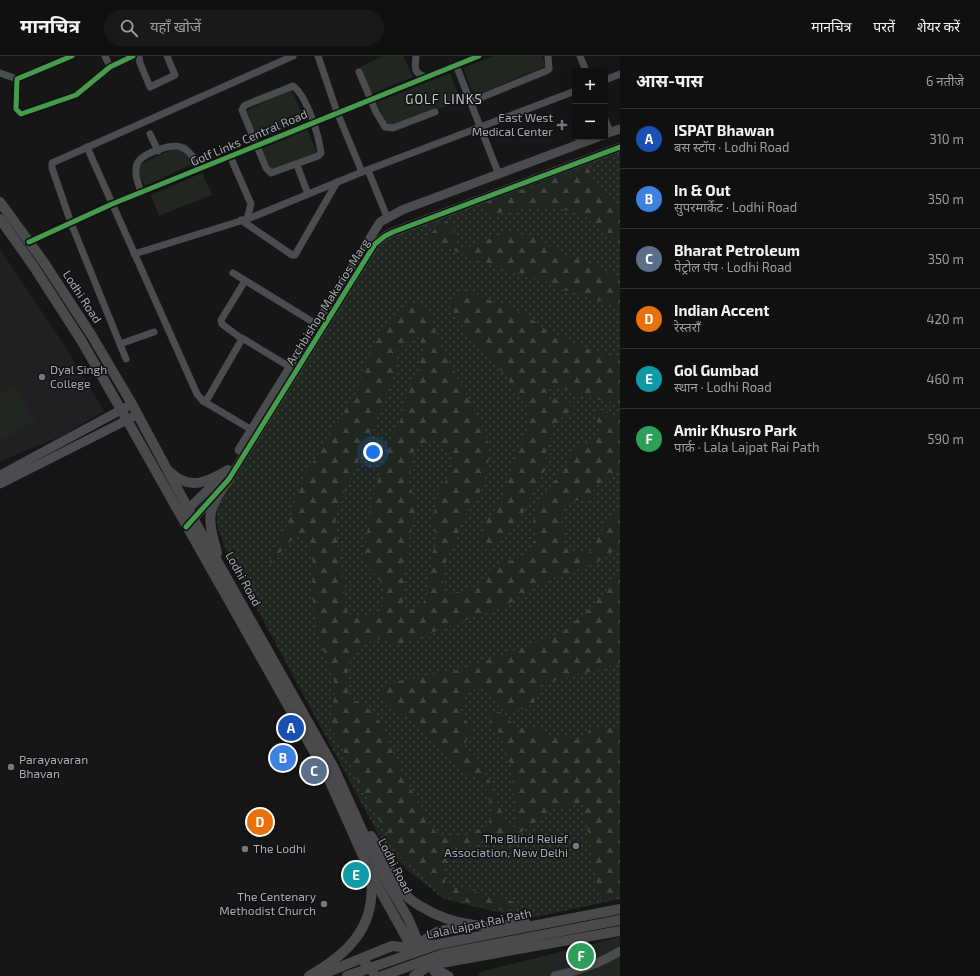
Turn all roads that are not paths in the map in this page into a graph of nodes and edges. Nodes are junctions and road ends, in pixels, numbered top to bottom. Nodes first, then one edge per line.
1 (72, 56) edge
2 (105, 56) edge
3 (133, 56) edge
4 (139, 56) edge
5 (167, 56) edge
6 (292, 56) edge
7 (318, 56) edge
8 (416, 56) edge
9 (479, 56) edge
10 (548, 56) edge
11 (580, 56) edge
12 (456, 65) junction
13 (110, 67) junction
14 (585, 68) edge
15 (359, 72) dead end
16 (0, 73) edge
17 (620, 74) edge
18 (426, 77) junction
19 (17, 79) junction
20 (608, 79) edge
21 (572, 92) edge
22 (370, 99) junction
23 (470, 102) junction
24 (337, 112) junction
25 (435, 112) dead end
26 (313, 122) junction
27 (480, 127) junction
28 (620, 129) edge
29 (608, 133) edge
30 (150, 134) dead end
31 (590, 140) edge
32 (257, 145) junction
33 (87, 147) junction
34 (620, 147) edge
35 (158, 151) junction
36 (230, 156) junction
37 (297, 165) junction
38 (202, 168) junction
39 (365, 171) junction
40 (499, 175) junction
41 (337, 182) junction
42 (141, 192) junction
43 (308, 194) junction
44 (0, 202) edge
45 (112, 204) junction
46 (387, 217) junction
47 (0, 219) edge
48 (244, 219) junction
49 (71, 223) junction
50 (29, 242) junction
51 (134, 254) junction
52 (233, 274) dead end
53 (245, 281) junction
54 (320, 326) junction
55 (154, 332) dead end
56 (242, 338) junction
57 (120, 344) junction
58 (126, 359) dead end
59 (290, 367) junction
60 (203, 401) junction
61 (132, 404) junction
62 (121, 410) junction
63 (137, 415) junction
64 (127, 420) junction
65 (252, 430) junction
66 (166, 468) junction
67 (0, 474) edge
68 (228, 474) junction
69 (0, 484) edge
70 (188, 509) junction
71 (180, 517) junction
72 (194, 519) junction
73 (186, 527) junction
74 (220, 566) junction
75 (352, 806) junction
76 (371, 874) junction
77 (620, 905) edge
78 (620, 909) edge
79 (620, 920) edge
80 (469, 925) junction
81 (620, 931) edge
82 (415, 946) junction
83 (620, 951) edge
84 (357, 961) junction
85 (426, 970) edge
86 (309, 976) edge
87 (318, 976) edge
88 (347, 976) edge
89 (375, 976) edge
90 (382, 976) edge
91 (414, 976) edge
92 (438, 976) edge
93 (449, 976) edge
94 (555, 976) edge

1 - 19 street
2 - 13 street
3 - 13 street
4 - 5 street
6 - 33 street
7 - 24 street
8 - 18 street
9 - 12 street, Golf Links Central Road
10 - 23 street
11 - 14 street
12 - 18 street, Golf Links Central Road
12 - 23 street
13 - 19 street
15 - 22 street
16 - 19 street
17 - 20 street
18 - 22 street, Golf Links Central Road
21 - 27 street
22 - 24 street, Golf Links Central Road
22 - 25 street
23 - 27 street
24 - 26 street, Golf Links Central Road
24 - 39 street
26 - 32 street, Golf Links Central Road
26 - 32 street
26 - 37 street
27 - 39 street
27 - 40 street
28 - 29 street
30 - 35 street
31 - 40 street, Archbishop Makarios Marg
32 - 36 street, Golf Links Central Road
32 - 37 street
33 - 45 street
33 - 49 street
34 - 54 street, Archbishop Makarios Marg
35 - 38 street
35 - 42 street
36 - 38 street, Golf Links Central Road
36 - 48 street
37 - 43 street
38 - 42 street, Golf Links Central Road
39 - 41 street
39 - 46 street
40 - 46 street, Archbishop Makarios Marg
41 - 43 street
41 - 48 street
42 - 45 street, Golf Links Central Road
43 - 48 street
44 - 50 main road, Lodhi Road
45 - 49 street, Golf Links Central Road
45 - 51 street
46 - 54 street, Archbishop Makarios Marg
47 - 62 main road, Lodhi Road
48 - 51 street
49 - 50 street, Golf Links Central Road
49 - 57 street
50 - 61 main road, Lodhi Road
51 - 60 street
52 - 53 street
53 - 54 street
53 - 56 street
54 - 59 street, Archbishop Makarios Marg
54 - 68 street, Archbishop Makarios Marg
55 - 57 street
56 - 59 street
56 - 60 street
57 - 58 street
59 - 65 street, Archbishop Makarios Marg
60 - 65 street
61 - 62 street
61 - 63 main road, Lodhi Road
62 - 64 main road, Lodhi Road
62 - 67 street
63 - 64 street
63 - 66 main road, Lodhi Road
64 - 69 street
64 - 71 main road, Lodhi Road
65 - 68 street, Archbishop Makarios Marg
66 - 68 main road
66 - 70 main road, Lodhi Road
68 - 70 street, Archbishop Makarios Marg
68 - 72 street, Archbishop Makarios Marg
68 - 74 main road
70 - 71 street, Archbishop Makarios Marg
70 - 72 main road, Lodhi Road
71 - 73 main road, Lodhi Road
72 - 73 street, Archbishop Makarios Marg
72 - 74 main road, Lodhi Road
73 - 76 main road, Lodhi Road
74 - 75 main road, Lodhi Road
75 - 80 main road
75 - 82 main road, Lodhi Road
76 - 82 main road, Lodhi Road
76 - 86 main road
77 - 80 main road
78 - 88 main road, Lala Lajpat Rai Path, bridge
79 - 90 main road, Lala Lajpat Rai Path, bridge
80 - 82 main road
81 - 85 main road
82 - 84 main road
82 - 85 main road, Lodhi Road
82 - 85 main road, Lodhi Road
83 - 94 street
84 - 87 main road
84 - 89 main road
85 - 91 main road
85 - 92 main road, Lodhi Road
85 - 93 street

